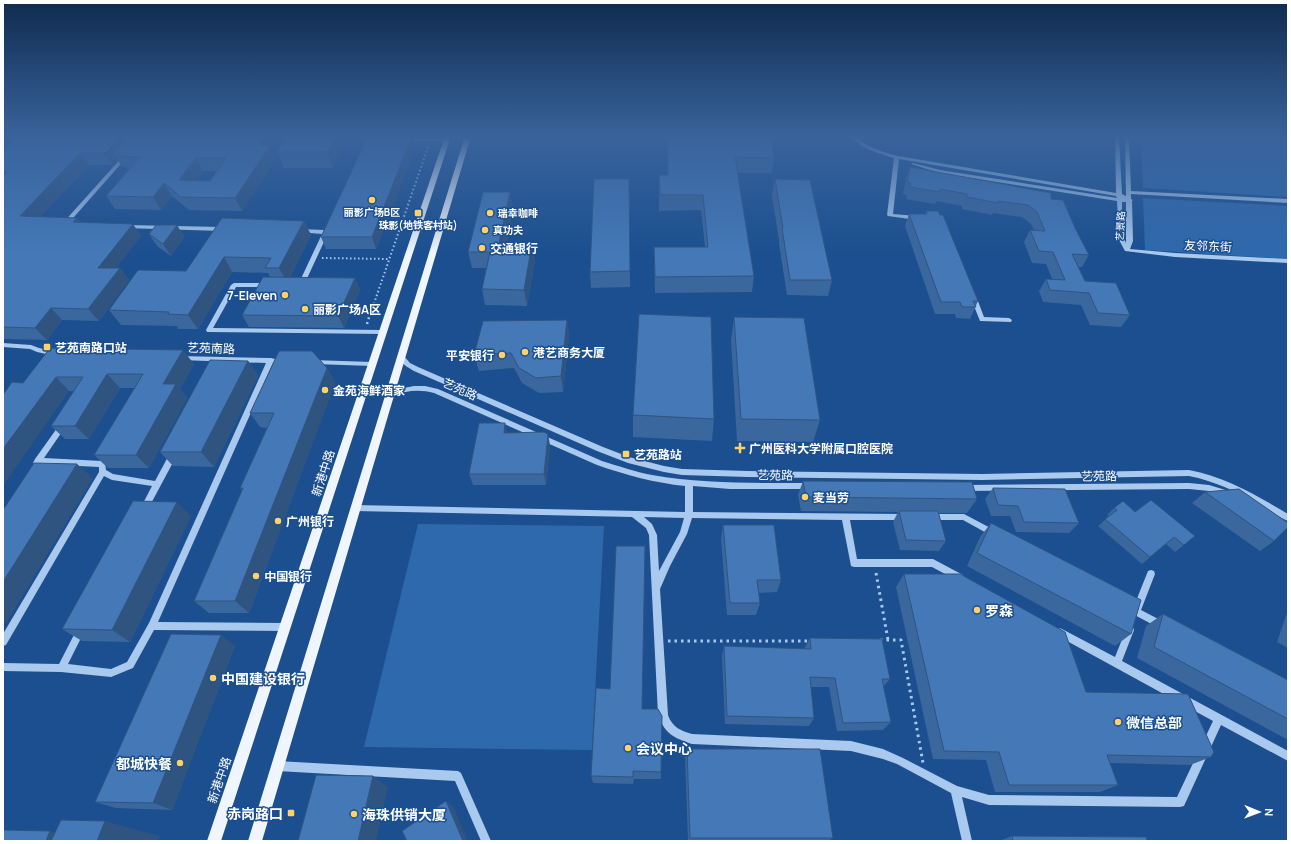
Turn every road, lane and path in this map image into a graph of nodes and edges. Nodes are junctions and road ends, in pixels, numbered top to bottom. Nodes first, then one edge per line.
1 (109, 175) edge
2 (418, 175) edge
3 (435, 175) edge
4 (456, 175) edge
5 (895, 175) edge
6 (974, 175) edge
7 (1118, 175) edge
8 (1129, 175) edge
9 (1130, 192) junction
10 (1119, 198) junction
11 (1130, 200) junction
12 (1288, 201) edge
13 (922, 218) edge
14 (329, 225) edge
15 (71, 226) edge
16 (119, 227) edge
17 (230, 230) edge
18 (294, 231) edge
19 (326, 232) junction
20 (1127, 250) junction
21 (313, 258) junction
22 (389, 258) junction
23 (1288, 261) edge
24 (271, 285) edge
25 (293, 286) edge
26 (970, 290) edge
27 (1009, 320) dead end
28 (364, 332) junction
29 (383, 332) junction
30 (3, 345) edge
31 (59, 354) edge
32 (401, 357) junction
33 (171, 358) edge
34 (310, 362) edge
35 (372, 364) junction
36 (391, 393) junction
37 (67, 418) edge
38 (175, 450) edge
39 (103, 472) junction
40 (689, 483) junction
41 (157, 484) junction
42 (820, 487) edge
43 (958, 488) edge
44 (355, 508) junction
45 (634, 514) junction
46 (689, 515) junction
47 (845, 516) junction
48 (139, 518) edge
49 (1288, 518) edge
50 (1274, 519) edge
51 (1005, 540) edge
52 (874, 563) junction
53 (1151, 574) dead end
54 (967, 582) edge
55 (657, 594) junction
56 (1122, 604) edge
57 (1136, 611) junction
58 (86, 620) edge
59 (152, 626) junction
60 (1049, 626) edge
61 (286, 627) junction
62 (1171, 630) edge
63 (872, 640) edge
64 (888, 640) junction
65 (658, 641) junction
66 (816, 641) edge
67 (3, 642) edge
68 (1118, 663) junction
69 (3, 667) edge
70 (60, 668) junction
71 (1219, 719) junction
72 (1288, 756) edge
73 (277, 766) junction
74 (926, 775) junction
75 (955, 790) junction
76 (214, 841) edge
77 (255, 841) edge
78 (486, 841) edge
79 (967, 841) edge

1 - 15 street
2 - 22 path
3 - 29 main road, 新港中路
4 - 32 main road
5 - 13 street
6 - 10 street
7 - 10 street, 艺景路
8 - 9 street, 艺景路
9 - 11 street, 艺景路
9 - 12 street
10 - 11 street
10 - 20 street, 艺景路
11 - 20 street, 艺景路
14 - 19 street
16 - 17 street
18 - 19 street
19 - 21 street
20 - 23 street, 友邻东街
21 - 22 path
21 - 25 street
22 - 28 path
24 - 28 street
26 - 27 street
28 - 29 street
29 - 35 main road, 新港中路
30 - 31 street
32 - 36 main road
32 - 49 street, 艺苑路
33 - 59 street, 艺苑南路
34 - 35 street
35 - 61 main road, 新港中路
36 - 40 street, 艺苑路
36 - 44 main road
37 - 39 street
38 - 41 street
39 - 41 street
39 - 67 street
40 - 42 street, 艺苑路
40 - 46 street
41 - 48 street
43 - 50 street, 艺苑路
44 - 45 street
44 - 73 main road
45 - 46 street
45 - 55 street
46 - 47 street
46 - 55 street
47 - 51 street
47 - 52 street
52 - 54 street
52 - 64 path
53 - 57 street
55 - 65 street
56 - 57 street
57 - 62 street
57 - 68 street
58 - 70 street
59 - 61 street
59 - 70 street
60 - 68 street
61 - 76 main road, 新港中路
63 - 64 path
64 - 74 path
65 - 66 path
65 - 74 street
68 - 71 street
69 - 70 street
71 - 72 street
71 - 75 street
73 - 77 main road
73 - 78 street
74 - 75 street
75 - 79 street

